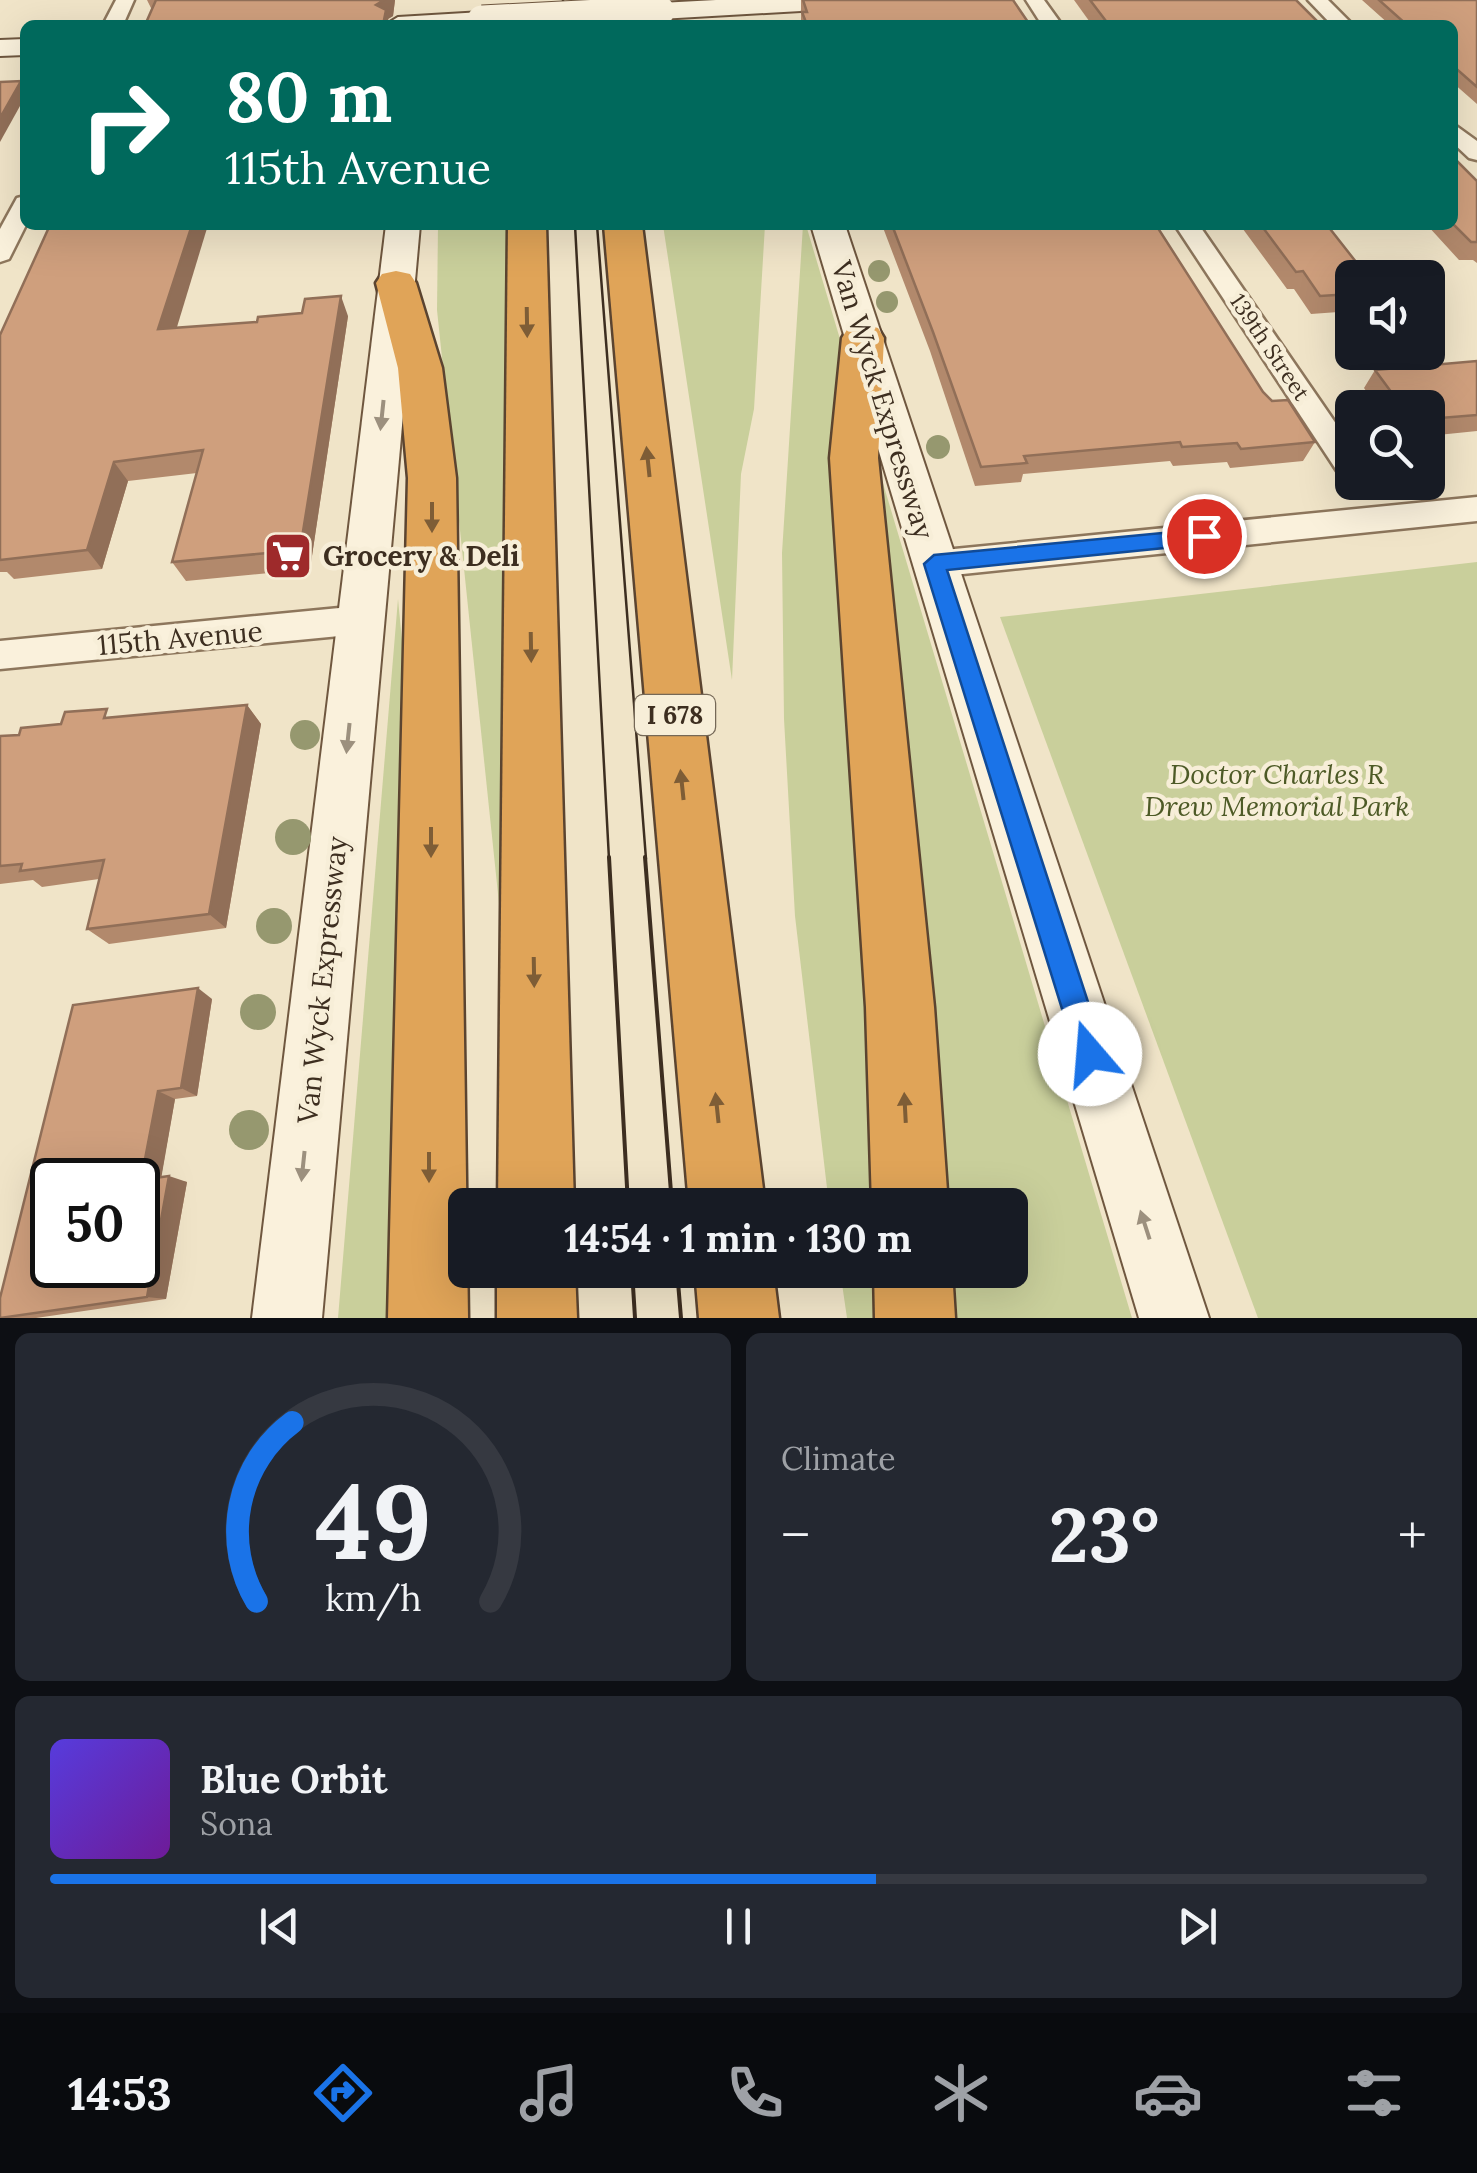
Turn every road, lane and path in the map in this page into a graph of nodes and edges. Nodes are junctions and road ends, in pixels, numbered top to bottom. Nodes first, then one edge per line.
1 (853, 0) edge
2 (1317, 0) edge
3 (761, 10) edge
4 (418, 18) edge
5 (1339, 20) edge
6 (1458, 136) edge
7 (1477, 154) edge
8 (20, 213) edge
9 (402, 230) edge
10 (526, 230) edge
11 (624, 230) edge
12 (830, 230) edge
13 (1191, 230) edge
14 (0, 254) edge
15 (396, 283) junction
16 (863, 338) junction
17 (1335, 444) edge
18 (1374, 500) edge
19 (1477, 509) edge
20 (1386, 518) junction
21 (934, 564) junction
22 (360, 620) junction
23 (0, 655) edge
24 (536, 1188) edge
25 (725, 1188) edge
26 (909, 1188) edge
27 (536, 1288) edge
28 (736, 1288) edge
29 (914, 1288) edge
30 (286, 1318) edge
31 (428, 1318) edge
32 (537, 1318) edge
33 (739, 1318) edge
34 (915, 1318) edge
35 (1174, 1318) edge

1 - 3 main road
2 - 5 street
3 - 4 main road, bridge
6 - 7 street
8 - 14 street
9 - 15 main road, Van Wyck Expressway
10 -> 24 highway
25 -> 11 highway, I 678
12 - 16 main road, Van Wyck Expressway
13 - 17 street, 139th Street
15 -> 22 main road, Van Wyck Expressway
15 -> 31 highway
16 - 21 main road, Van Wyck Expressway
26 -> 16 highway
18 - 20 street
19 - 20 street
20 - 21 street
35 -> 21 main road, Van Wyck Expressway
22 - 23 street, 115th Avenue
22 -> 30 main road, Van Wyck Expressway
27 - 32 highway
28 - 33 highway
29 - 34 highway

